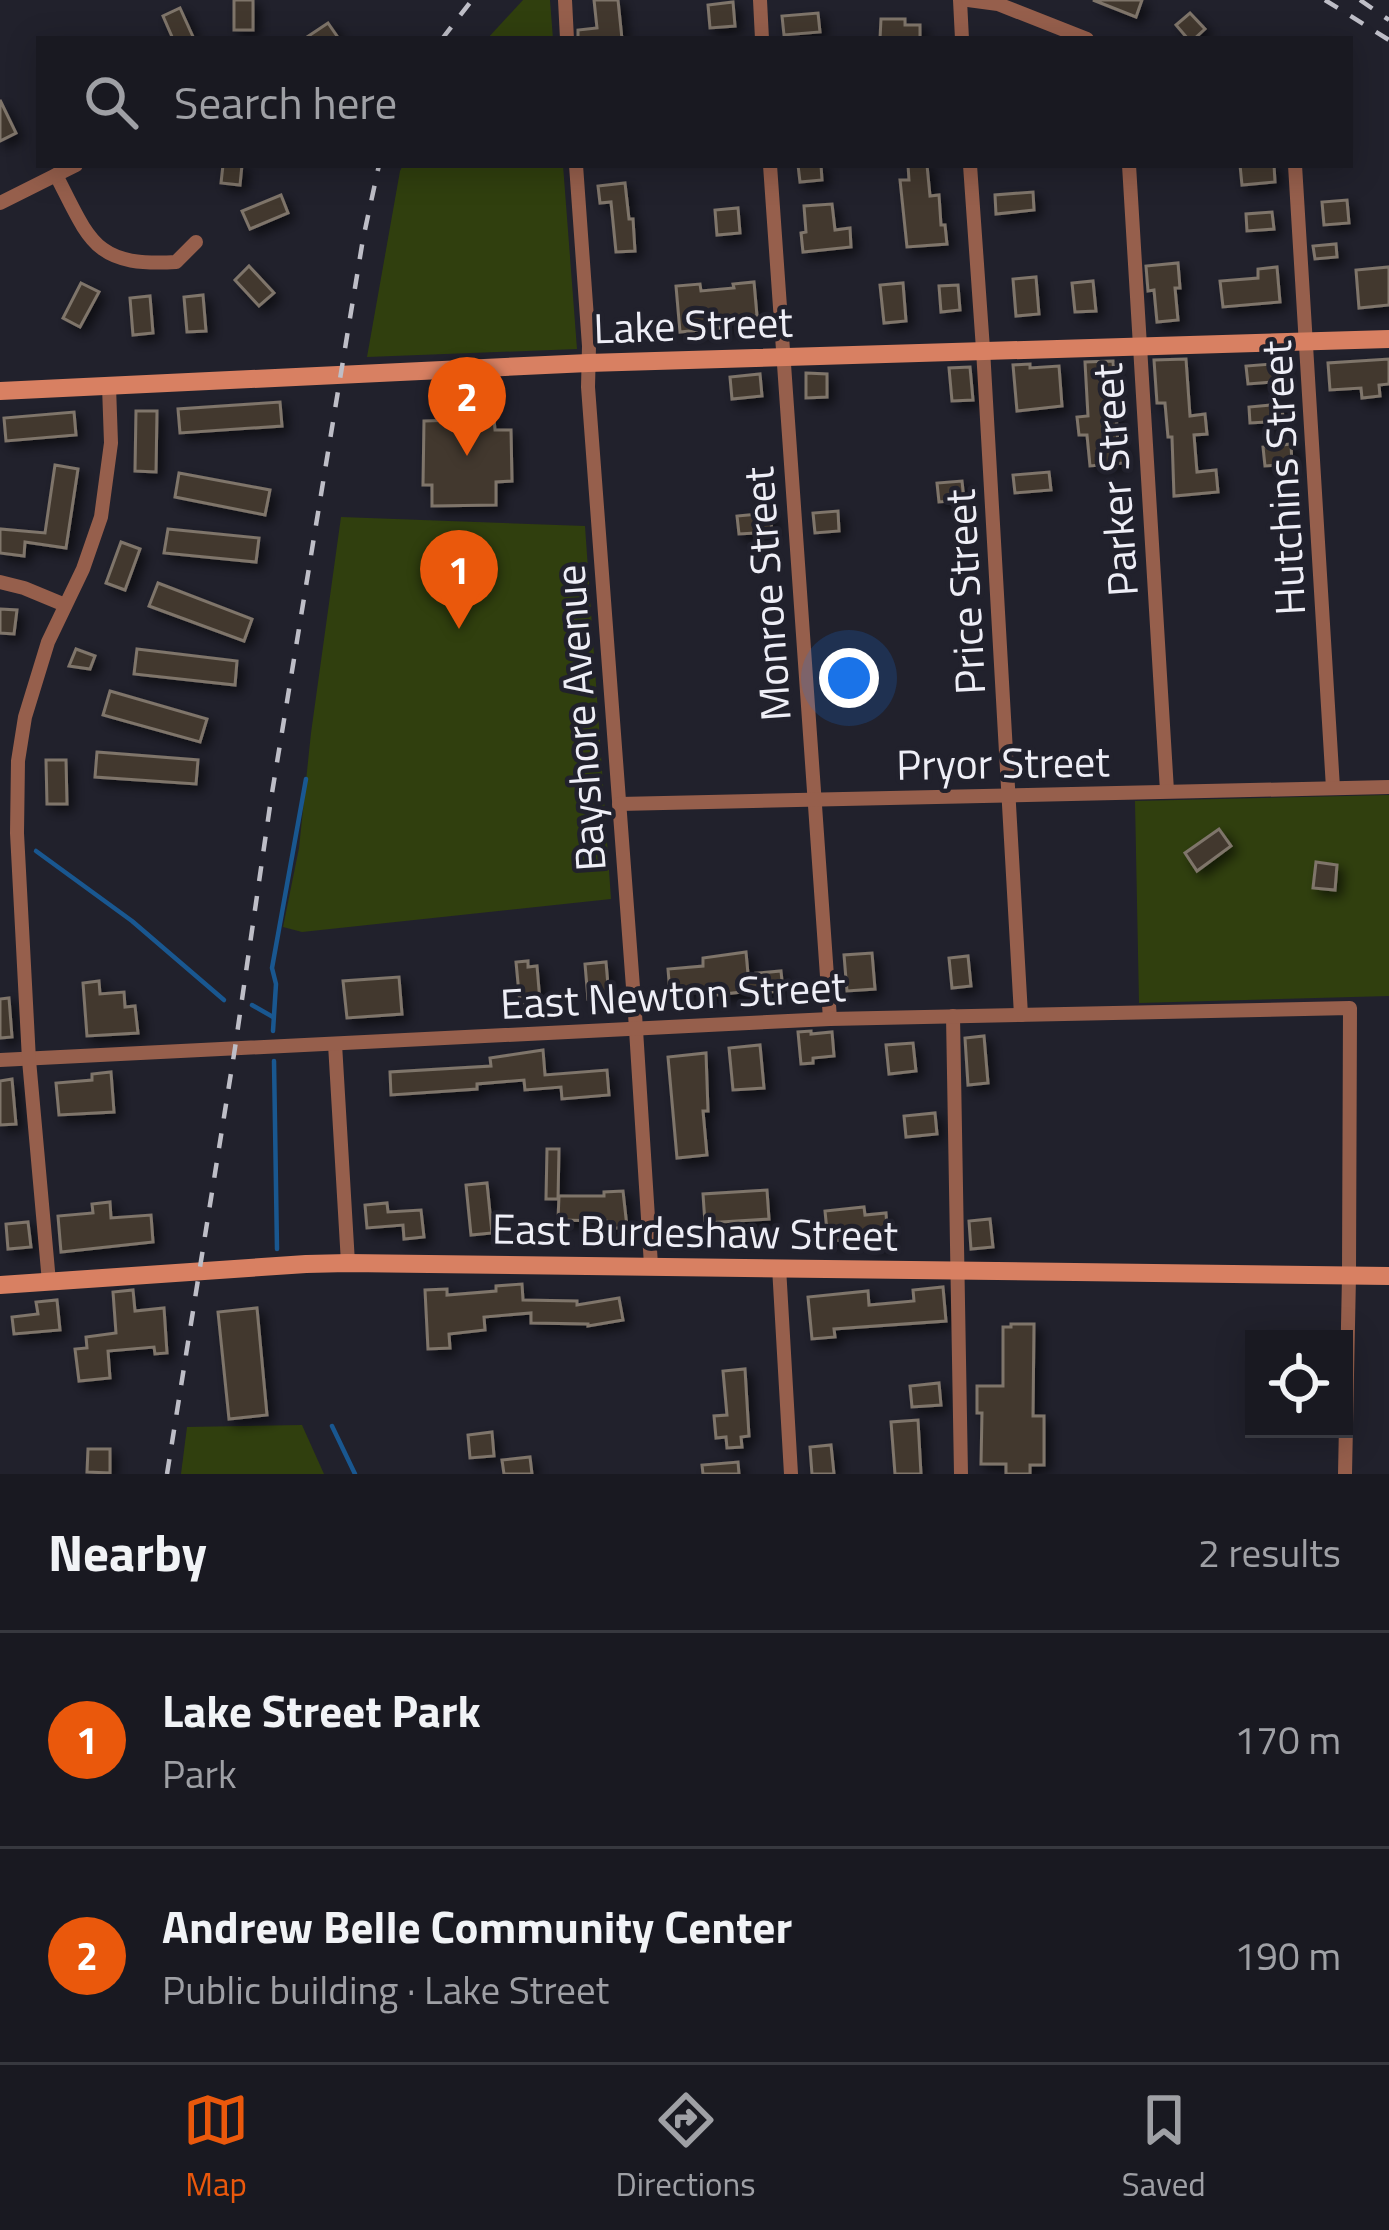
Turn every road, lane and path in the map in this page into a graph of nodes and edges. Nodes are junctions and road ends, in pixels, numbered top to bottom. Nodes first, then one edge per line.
1 (565, 0) edge
2 (760, 0) edge
3 (964, 0) edge
4 (568, 36) edge
5 (762, 36) edge
6 (962, 36) edge
7 (1079, 36) edge
8 (70, 168) edge
9 (576, 168) edge
10 (770, 168) edge
11 (970, 168) edge
12 (1129, 168) edge
13 (1295, 168) edge
14 (56, 175) junction
15 (0, 203) edge
16 (196, 242) dead end
17 (1389, 339) edge
18 (1307, 341) junction
19 (1139, 345) junction
20 (983, 350) junction
21 (782, 356) junction
22 (588, 363) junction
23 (110, 386) junction
24 (0, 391) edge
25 (0, 582) edge
26 (65, 604) junction
27 (1389, 787) edge
28 (1333, 788) junction
29 (1167, 791) junction
30 (1008, 795) junction
31 (813, 800) junction
32 (619, 804) junction
33 (0, 833) edge
34 (17, 833) junction
35 (1021, 1015) junction
36 (953, 1016) junction
37 (830, 1019) junction
38 (636, 1027) junction
39 (335, 1044) junction
40 (0, 1060) edge
41 (29, 1060) junction
42 (348, 1264) junction
43 (651, 1265) junction
44 (779, 1267) junction
45 (958, 1270) junction
46 (1349, 1276) junction
47 (1389, 1276) edge
48 (49, 1282) junction
49 (0, 1286) edge
50 (791, 1474) edge
51 (961, 1474) edge
52 (1345, 1474) edge

1 - 4 street
2 - 5 street
3 - 6 street
3 - 7 street
8 - 14 street
9 - 22 street, Bayshore Avenue
10 - 21 street, Monroe Street
11 - 20 street, Price Street
12 - 19 street, Parker Street
13 - 18 street, Hutchins Street
14 - 15 street
14 - 16 street
17 - 18 street, Lake Street
18 - 19 street, Lake Street
18 - 28 street, Hutchins Street
19 - 20 street, Lake Street
19 - 29 street, Parker Street
20 - 21 street, Lake Street
20 - 30 street, Price Street
21 - 22 street, Lake Street
21 - 31 street, Monroe Street
22 - 23 street, Lake Street
22 - 32 street, Bayshore Avenue
23 - 24 street, Lake Street
23 - 26 street
25 - 26 street
26 - 34 street
27 - 28 street, Pryor Street
28 - 29 street, Pryor Street
29 - 30 street, Pryor Street
30 - 31 street, Pryor Street
30 - 35 street, Price Street
31 - 32 street, Pryor Street
31 - 37 street, Monroe Street
32 - 38 street, Bayshore Avenue
33 - 34 street
34 - 41 street
35 - 36 street, East Newton Street
35 - 46 street, East Newton Street
36 - 37 street, East Newton Street
36 - 45 street
37 - 38 street, East Newton Street
38 - 39 street, East Newton Street
38 - 43 street, Bayshore Avenue
39 - 41 street, East Newton Street
39 - 42 street
40 - 41 street, East Newton Street
41 - 48 street
42 - 43 street, East Burdeshaw Street
42 - 48 street, East Burdeshaw Street
43 - 44 street, East Burdeshaw Street
44 - 45 street, East Burdeshaw Street
44 - 50 street
45 - 46 street, East Burdeshaw Street
45 - 51 street
46 - 47 street, East Burdeshaw Street
46 - 52 street
48 - 49 street, East Burdeshaw Street

